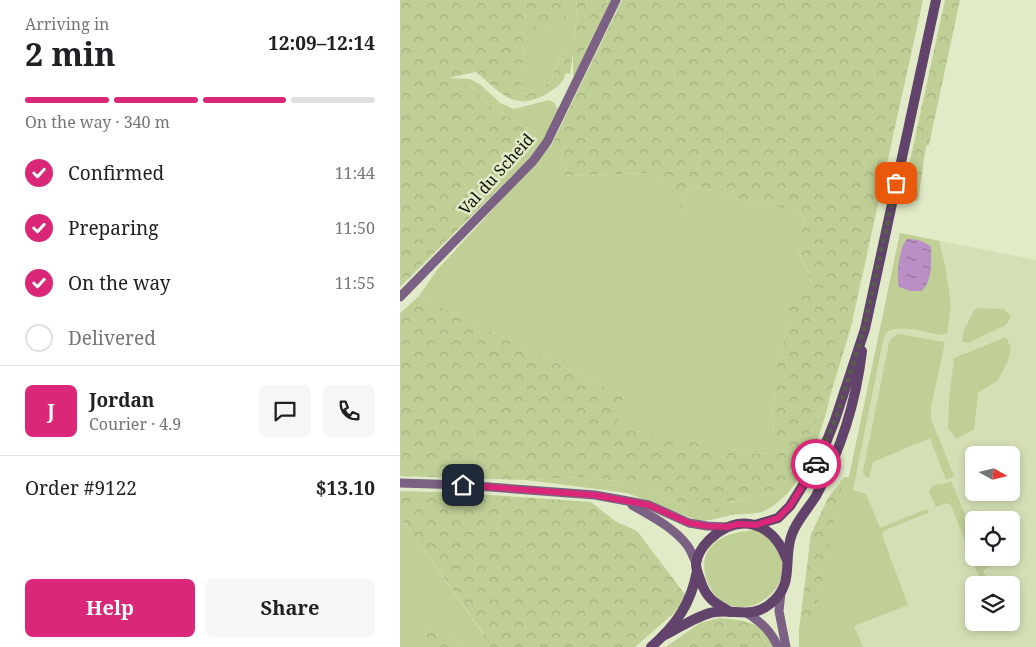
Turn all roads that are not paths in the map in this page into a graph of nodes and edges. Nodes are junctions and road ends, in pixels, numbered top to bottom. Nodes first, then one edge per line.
1 (616, 0) edge
2 (936, 0) edge
3 (400, 297) edge
4 (864, 330) junction
5 (400, 483) edge
6 (625, 501) junction
7 (756, 525) junction
8 (727, 527) junction
9 (788, 563) junction
10 (697, 566) junction
11 (781, 593) junction
12 (731, 612) junction
13 (748, 613) junction
14 (663, 636) junction
15 (651, 647) edge
16 (778, 647) edge
17 (786, 647) edge

1 - 3 main road, Val du Scheid
2 - 4 main road
4 - 7 main road
4 - 9 main road
5 - 6 main road
6 - 8 main road
6 - 10 main road
7 - 8 main road
7 - 9 main road
8 - 10 main road
9 - 11 main road
10 - 12 main road
10 - 14 main road
11 - 13 main road
11 - 17 main road
12 - 13 main road
12 - 14 main road
13 - 16 main road
14 - 15 main road

